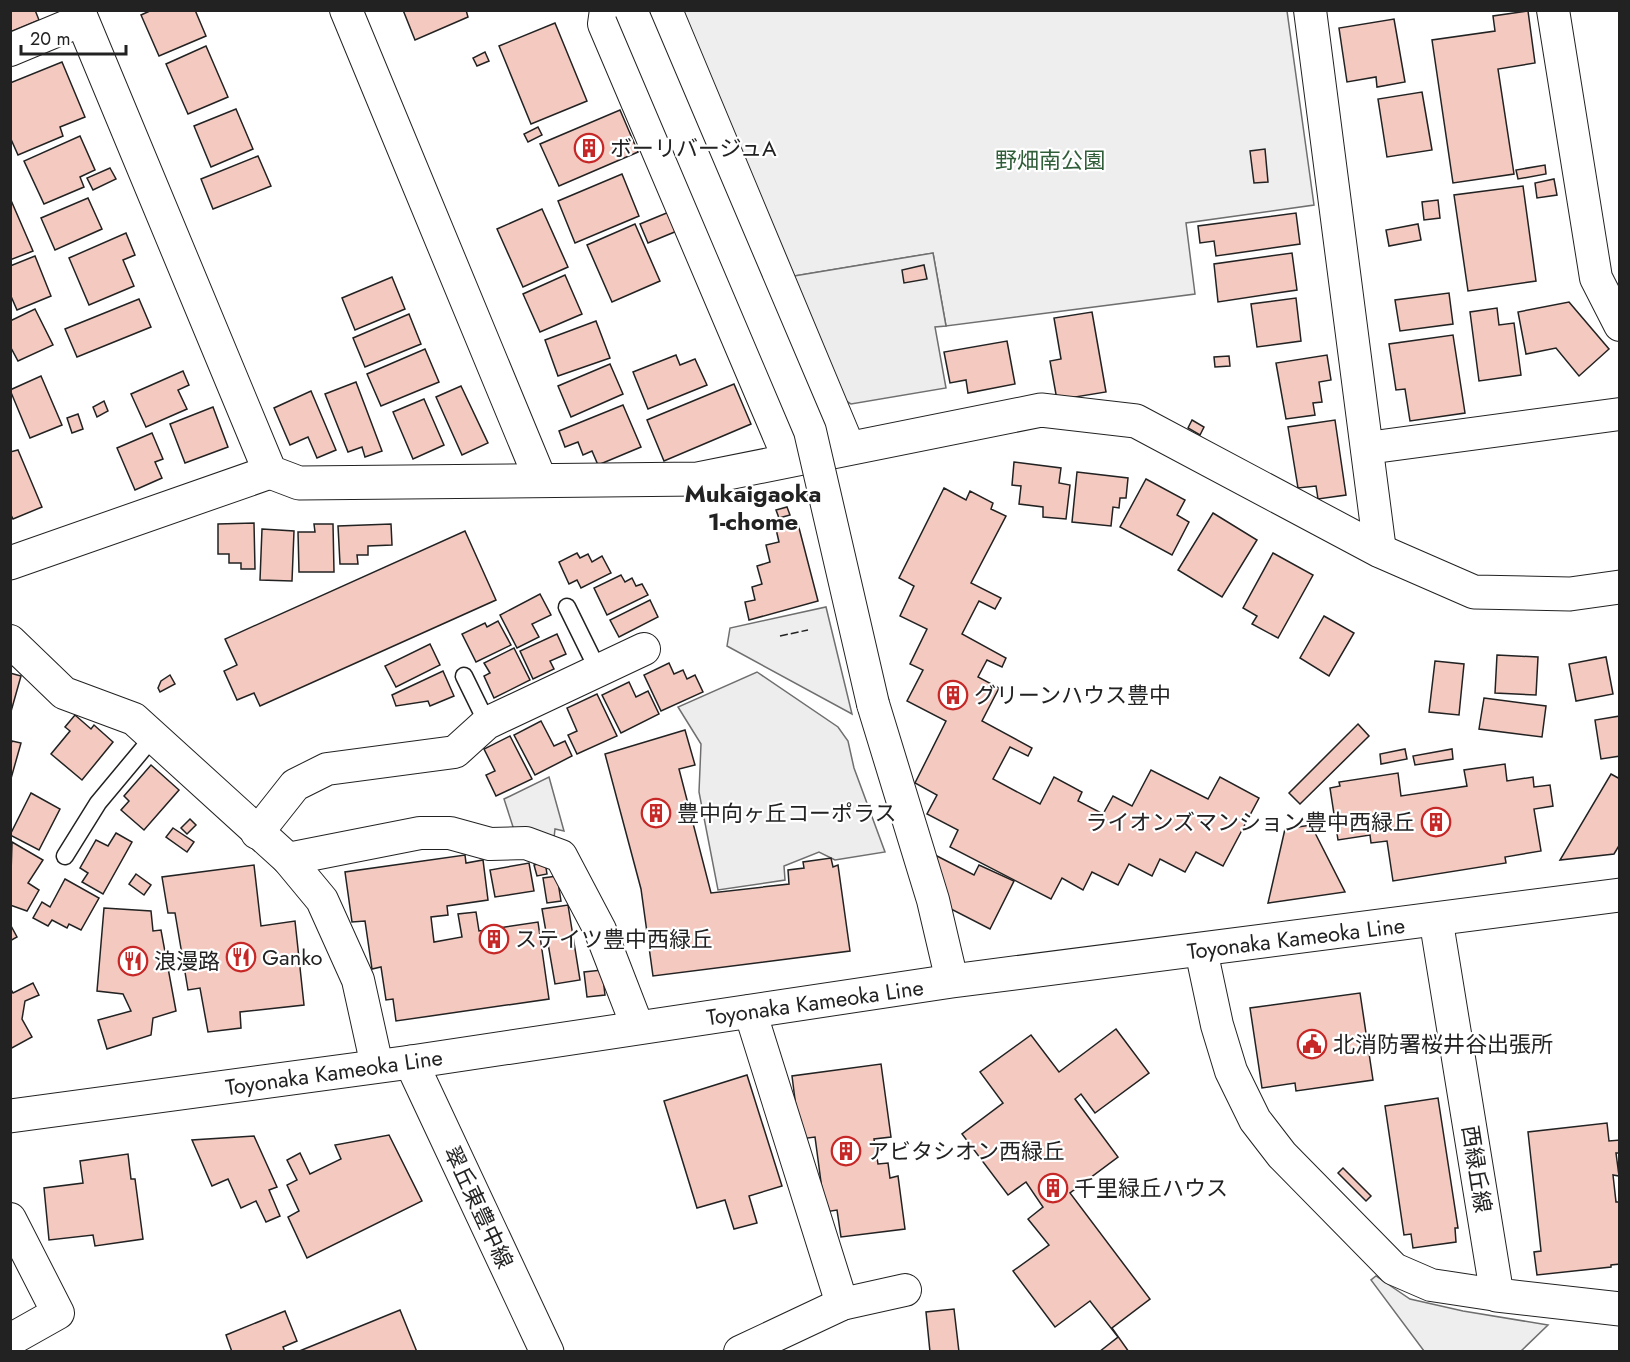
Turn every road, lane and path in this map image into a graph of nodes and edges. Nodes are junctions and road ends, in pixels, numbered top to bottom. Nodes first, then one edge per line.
1 (346, 10) edge
2 (606, 10) edge
3 (631, 10) edge
4 (666, 10) edge
5 (1310, 10) edge
6 (1553, 10) edge
7 (80, 15) edge
8 (10, 51) edge
9 (1608, 276) edge
10 (1620, 325) edge
11 (1620, 414) edge
12 (849, 447) junction
13 (1367, 448) junction
14 (789, 459) junction
15 (270, 472) junction
16 (541, 481) junction
17 (1380, 551) junction
18 (10, 563) edge
19 (1620, 587) edge
20 (567, 607) dead end
21 (10, 641) edge
22 (644, 649) dead end
23 (598, 670) junction
24 (464, 676) dead end
25 (487, 723) junction
26 (153, 738) junction
27 (257, 832) junction
28 (65, 856) dead end
29 (288, 859) junction
30 (1620, 895) edge
31 (1436, 920) junction
32 (1201, 950) junction
33 (952, 981) junction
34 (750, 1011) junction
35 (638, 1028) junction
36 (411, 1062) junction
37 (377, 1066) junction
38 (10, 1116) edge
39 (10, 1219) edge
40 (905, 1290) dead end
41 (1497, 1295) junction
42 (842, 1304) junction
43 (1620, 1309) edge
44 (10, 1341) edge
45 (784, 1343) edge
46 (547, 1352) edge
47 (740, 1352) edge

1 - 16 street
2 - 14 street
3 - 33 street, bridge
4 - 12 street
5 - 13 street
6 - 9 street
7 - 8 street
7 - 15 street
9 - 10 street
11 - 13 street
12 - 14 street
12 - 17 street
13 - 17 street
14 - 16 street
15 - 16 street
15 - 18 street
17 - 19 street
20 - 23 lane
21 - 26 street
22 - 23 street
23 - 25 street
24 - 25 lane
25 - 27 street
26 - 27 street
26 - 28 lane
27 - 29 street
29 - 35 street
29 - 37 street
30 - 31 street, Toyonaka Kameoka Line
31 - 32 street, Toyonaka Kameoka Line
31 - 41 street, 西緑丘線
32 - 33 street, Toyonaka Kameoka Line
32 - 41 street
33 - 34 street, Toyonaka Kameoka Line
34 - 35 street, Toyonaka Kameoka Line
34 - 42 street
35 - 36 street, Toyonaka Kameoka Line
36 - 37 street, Toyonaka Kameoka Line
36 - 46 street, 翠丘東豊中線
37 - 38 street, Toyonaka Kameoka Line
39 - 44 street
40 - 42 street
41 - 43 street
42 - 45 street
45 - 47 street

